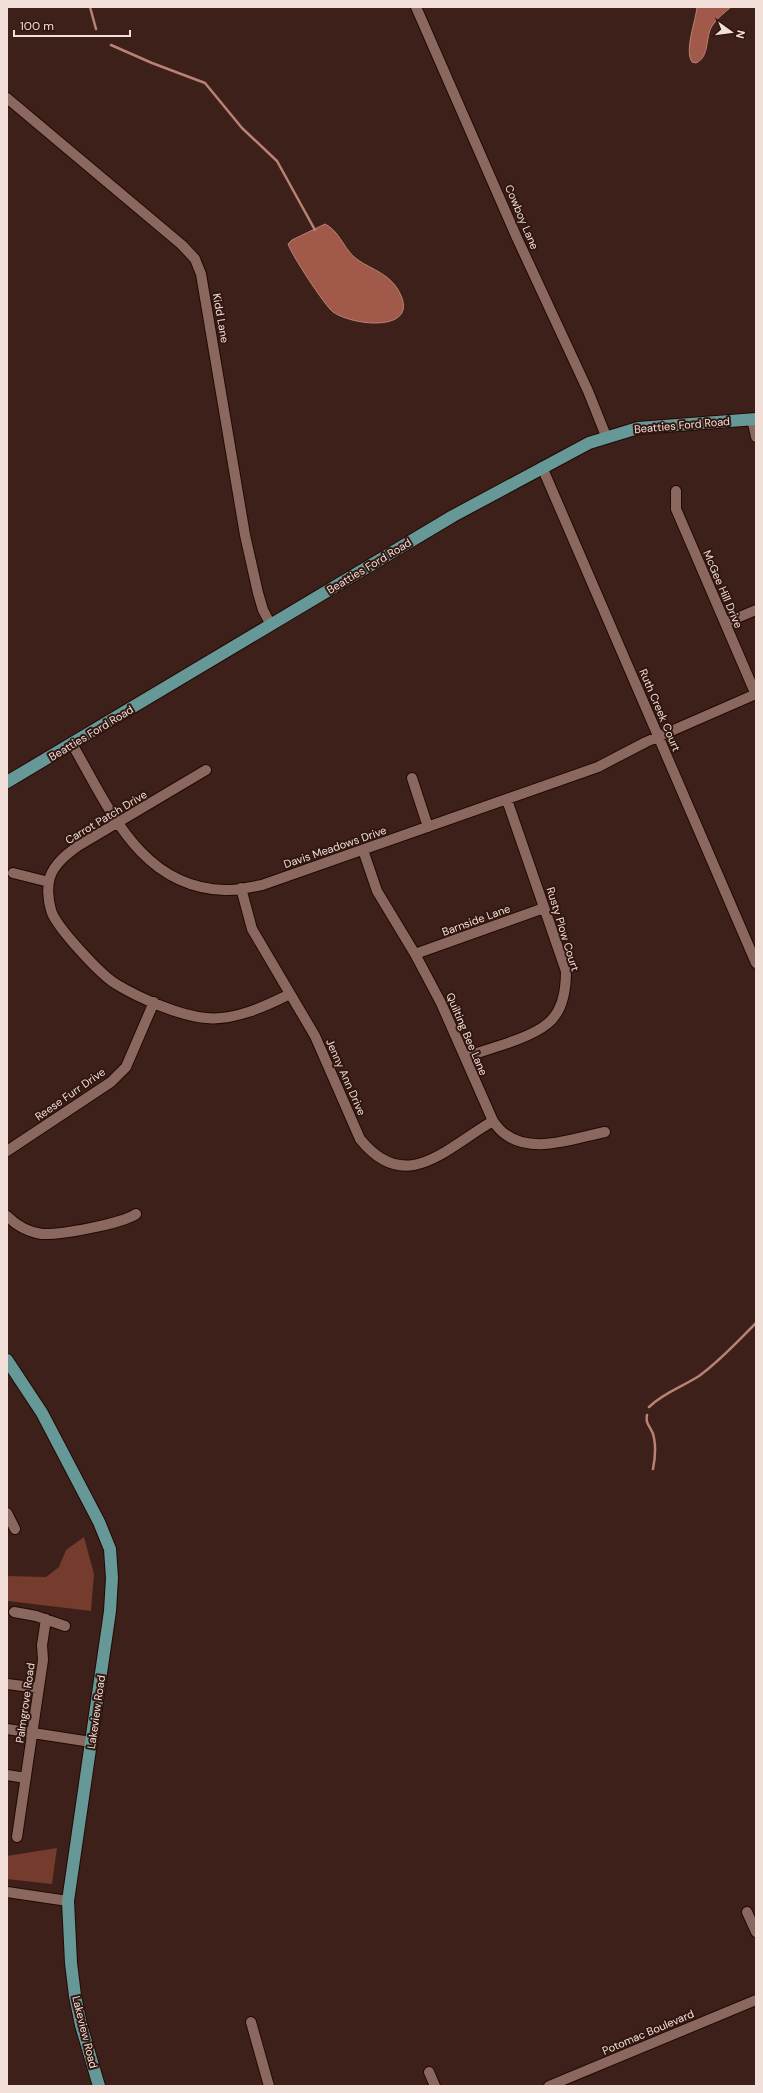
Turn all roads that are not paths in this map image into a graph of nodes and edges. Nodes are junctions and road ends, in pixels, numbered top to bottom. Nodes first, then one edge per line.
1 (416, 7) edge
2 (7, 98) edge
3 (754, 419) edge
4 (606, 436) junction
5 (756, 437) edge
6 (542, 467) junction
7 (676, 491) dead end
8 (756, 610) edge
9 (725, 623) junction
10 (271, 625) junction
11 (756, 694) edge
12 (658, 737) junction
13 (72, 744) junction
14 (206, 770) dead end
15 (412, 778) dead end
16 (7, 782) edge
17 (507, 800) junction
18 (118, 823) junction
19 (428, 827) junction
20 (363, 850) junction
21 (13, 872) dead end
22 (49, 882) junction
23 (241, 888) junction
24 (544, 908) junction
25 (415, 954) junction
26 (756, 963) edge
27 (290, 994) junction
28 (154, 1002) junction
29 (464, 1057) junction
30 (492, 1121) junction
31 (605, 1132) dead end
32 (7, 1151) edge
33 (136, 1214) dead end
34 (7, 1216) edge
35 (7, 1360) edge
36 (7, 1513) edge
37 (15, 1529) dead end
38 (14, 1612) dead end
39 (46, 1619) junction
40 (65, 1626) dead end
41 (7, 1684) edge
42 (39, 1688) junction
43 (7, 1729) edge
44 (32, 1733) junction
45 (91, 1742) junction
46 (7, 1775) edge
47 (26, 1778) junction
48 (17, 1837) dead end
49 (7, 1892) edge
50 (68, 1901) junction
51 (748, 1912) dead end
52 (756, 1932) edge
53 (756, 2000) edge
54 (251, 2022) dead end
55 (429, 2072) dead end
56 (99, 2086) edge
57 (269, 2086) edge
58 (434, 2086) edge
59 (549, 2086) edge

1 - 4 street, Cowboy Lane
2 - 10 street, Kidd Lane
3 - 4 main road, Beatties Ford Road
3 - 5 street
4 - 6 main road, Beatties Ford Road
6 - 10 main road, Beatties Ford Road
6 - 12 street, Ruth Creek Court
7 - 9 street, McGee Hill Drive
8 - 9 street
9 - 11 street, McGee Hill Drive
10 - 13 main road, Beatties Ford Road
11 - 12 street, Davis Meadows Drive
12 - 17 street, Davis Meadows Drive
12 - 26 street, Ruth Creek Court
13 - 16 main road, Beatties Ford Road
13 - 18 street, Davis Meadows Drive
14 - 18 street, Carrot Patch Drive
15 - 19 street
17 - 19 street, Davis Meadows Drive
17 - 24 street, Rusty Plow Court
18 - 22 street, Carrot Patch Drive
18 - 23 street, Davis Meadows Drive
19 - 20 street, Davis Meadows Drive
20 - 23 street, Davis Meadows Drive
20 - 25 street, Quilting Bee Lane
21 - 22 street
22 - 28 street, Carrot Patch Drive
23 - 27 street, Jenny Ann Drive
24 - 25 street, Barnside Lane
24 - 29 street, Rusty Plow Court
25 - 29 street, Quilting Bee Lane
27 - 28 street, Carrot Patch Drive
27 - 30 street, Jenny Ann Drive
28 - 32 street, Reese Furr Drive
29 - 30 street, Quilting Bee Lane
30 - 31 street, Quilting Bee Lane
33 - 34 street
35 - 45 main road, Lakeview Road
36 - 37 street
38 - 39 street
39 - 40 street
39 - 42 street, Palmgrove Road
41 - 42 street
42 - 44 street, Palmgrove Road
43 - 44 street
44 - 45 street
44 - 47 street, Palmgrove Road
45 - 50 main road, Lakeview Road
46 - 47 street
47 - 48 street, Palmgrove Road
49 - 50 street
50 - 56 main road, Lakeview Road
51 - 52 street
53 - 59 street, Potomac Boulevard
54 - 57 street
55 - 58 street

